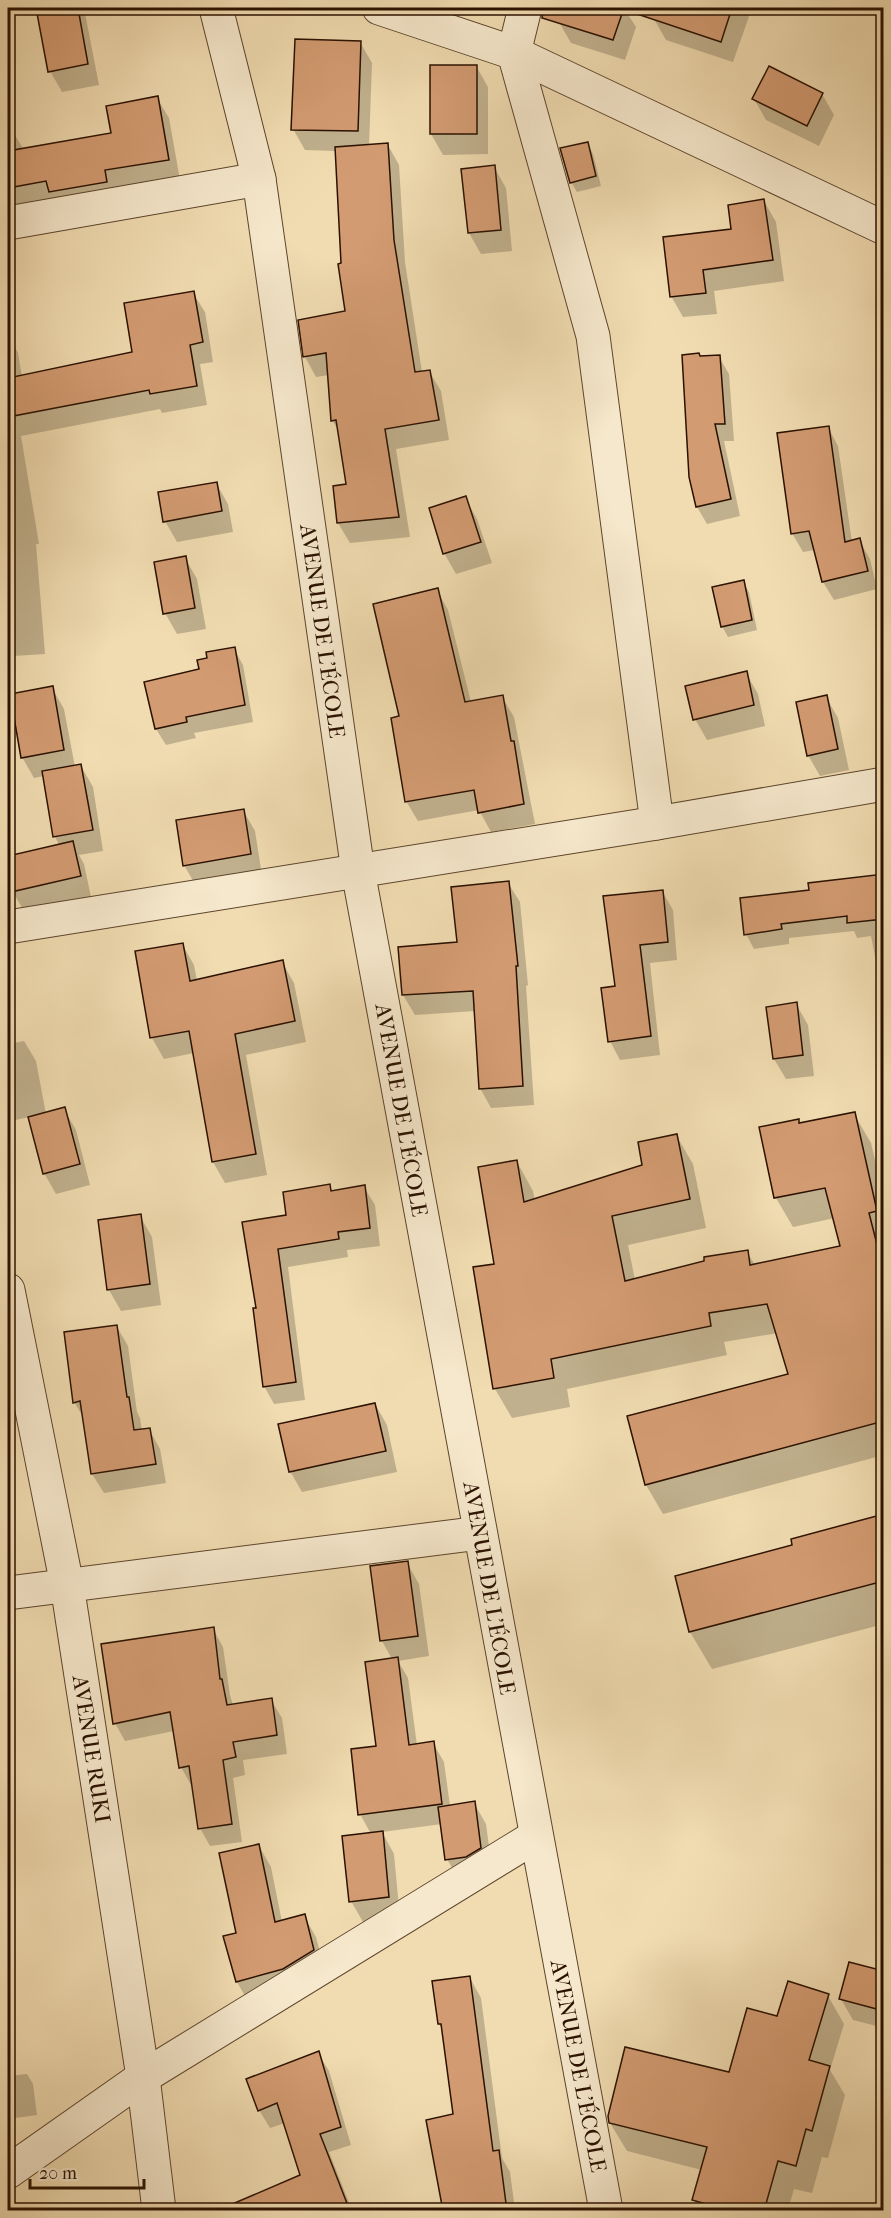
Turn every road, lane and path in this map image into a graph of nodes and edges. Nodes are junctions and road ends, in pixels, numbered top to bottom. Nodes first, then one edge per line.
1 (216, 8) edge
2 (379, 8) edge
3 (525, 8) edge
4 (514, 53) junction
5 (259, 179) junction
6 (8, 223) edge
7 (884, 228) edge
8 (884, 784) edge
9 (657, 823) junction
10 (358, 871) junction
11 (8, 927) edge
12 (8, 1290) edge
13 (480, 1533) junction
14 (67, 1585) junction
15 (8, 1593) edge
16 (536, 1836) junction
17 (143, 2077) junction
18 (8, 2172) edge
19 (159, 2211) edge
20 (606, 2211) edge

1 - 5 street, AVENUE DE L'ÉCOLE
2 - 4 street
3 - 4 street
4 - 7 street
4 - 9 street
5 - 6 street
5 - 10 street, AVENUE DE L'ÉCOLE
8 - 9 street
9 - 10 street
10 - 11 street
10 - 13 street, AVENUE DE L'ÉCOLE
12 - 14 street, AVENUE RUKI
13 - 14 street
13 - 16 street, AVENUE DE L'ÉCOLE
14 - 15 street
14 - 17 street, AVENUE RUKI
16 - 17 street
16 - 20 street, AVENUE DE L'ÉCOLE
17 - 18 street
17 - 19 street, AVENUE RUKI

